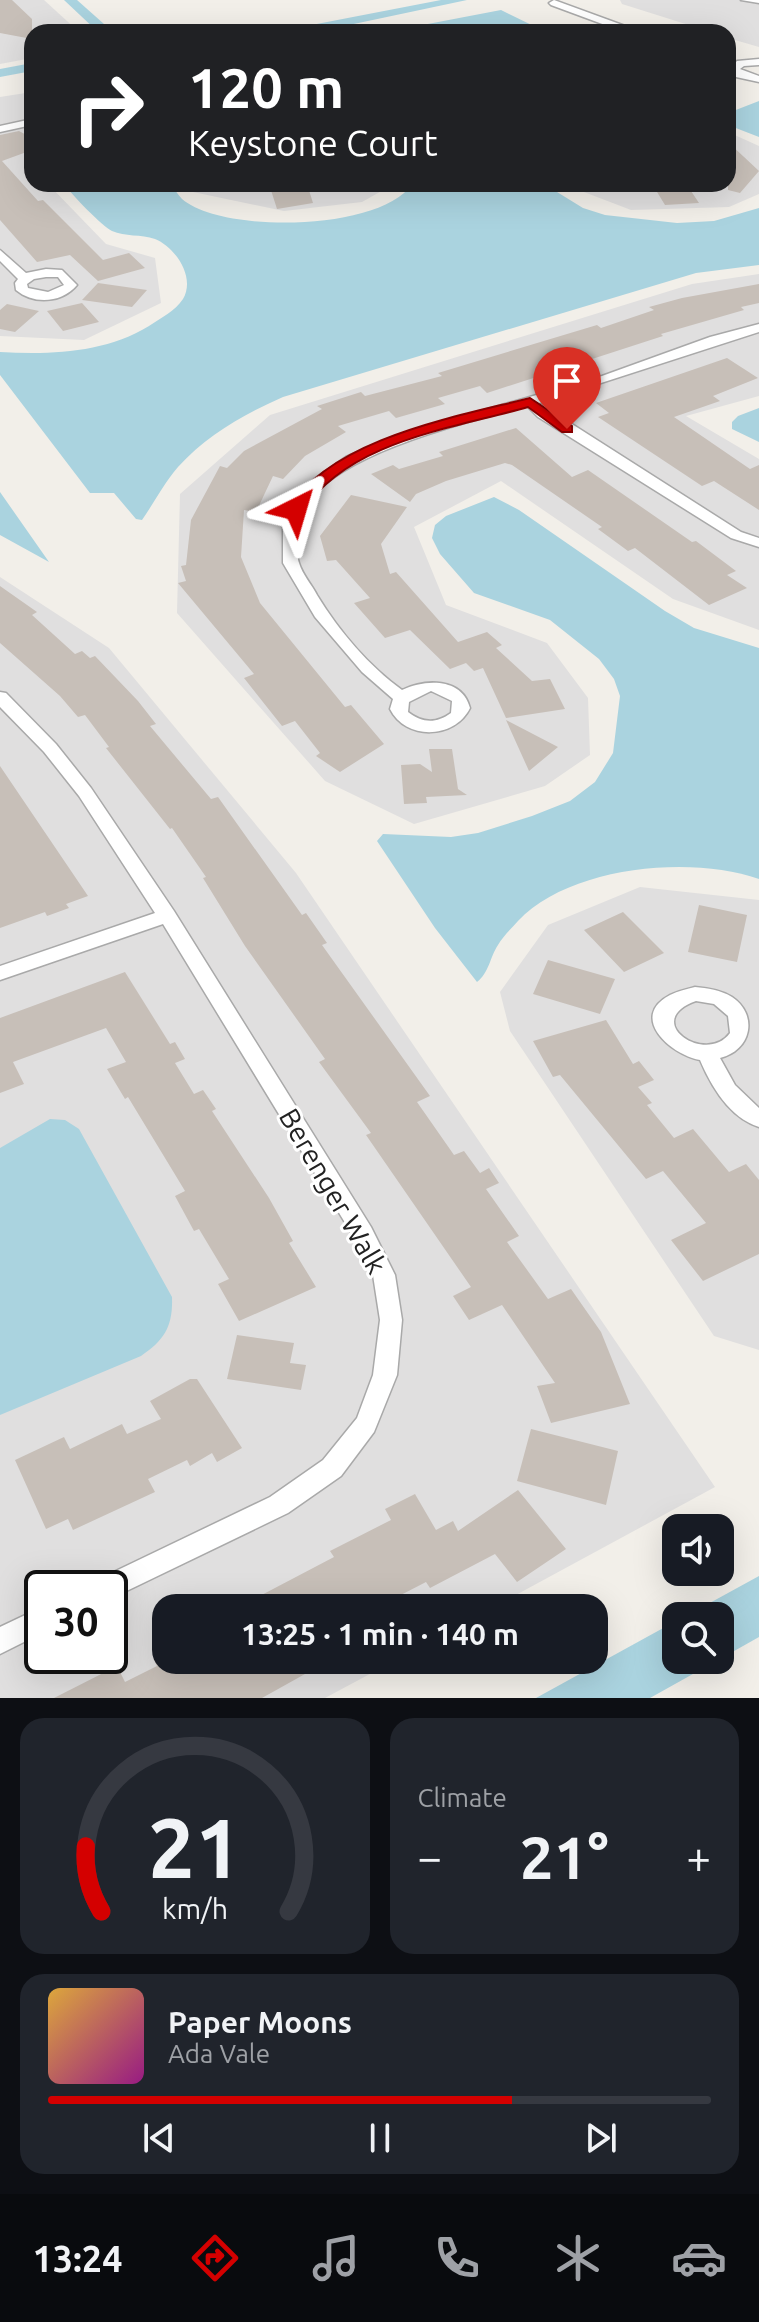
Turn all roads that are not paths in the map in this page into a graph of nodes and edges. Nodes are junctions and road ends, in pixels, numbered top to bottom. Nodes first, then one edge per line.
1 (746, 0) edge
2 (759, 0) edge
3 (551, 2) edge
4 (597, 24) edge
5 (611, 24) edge
6 (736, 70) edge
7 (743, 76) junction
8 (736, 79) edge
9 (759, 79) edge
10 (24, 124) edge
11 (0, 129) edge
12 (0, 254) edge
13 (25, 279) dead end
14 (759, 328) edge
15 (530, 402) junction
16 (759, 543) edge
17 (0, 697) edge
18 (401, 697) dead end
19 (167, 916) junction
20 (0, 973) edge
21 (708, 1053) dead end
22 (759, 1119) edge
23 (128, 1578) edge
24 (24, 1629) edge
25 (0, 1641) edge

1 - 2 street
3 - 4 street
3 - 5 street
6 - 7 street
7 - 8 street
7 - 9 street
10 - 11 street
12 - 13 street
14 - 15 street
15 - 16 street
15 - 18 street
17 - 19 street, Berenger Walk
19 - 20 street
19 - 23 street, Berenger Walk
21 - 22 street
24 - 25 street

